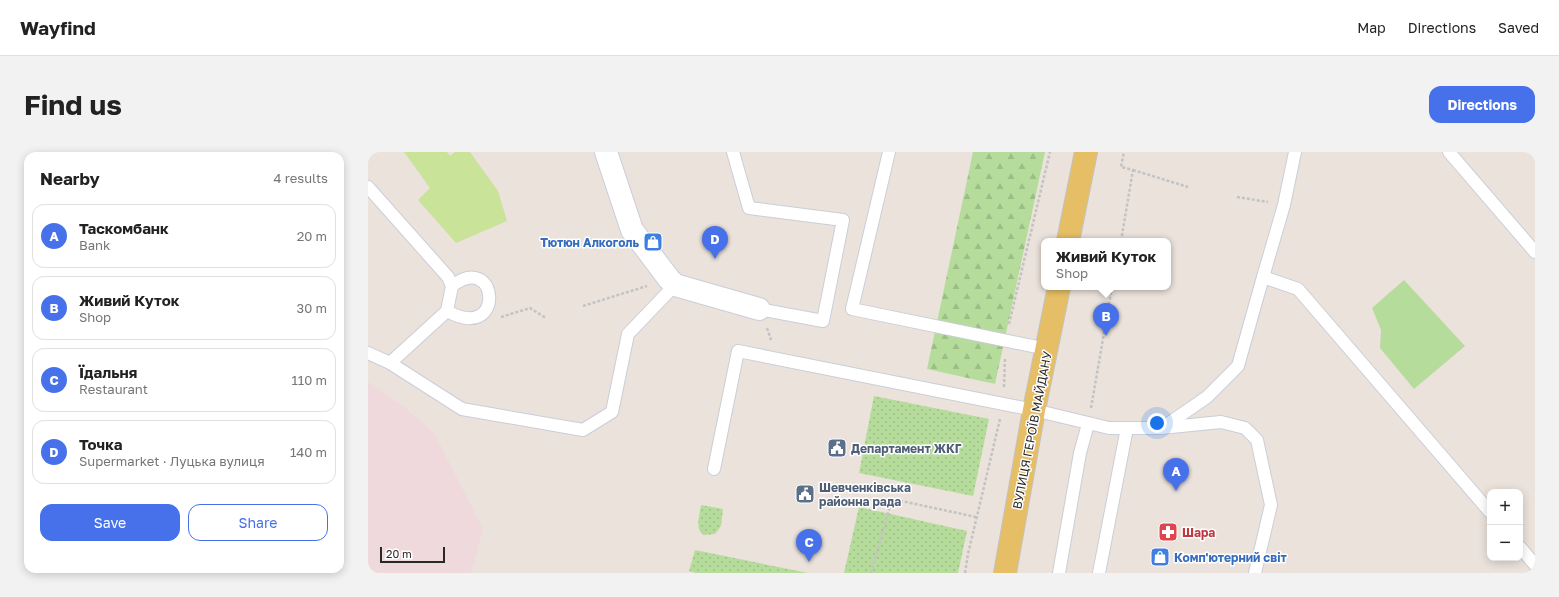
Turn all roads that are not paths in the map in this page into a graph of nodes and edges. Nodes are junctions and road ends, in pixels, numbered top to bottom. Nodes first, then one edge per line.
1 (606, 152) edge
2 (733, 152) edge
3 (889, 152) edge
4 (1086, 152) edge
5 (1295, 152) edge
6 (1449, 152) edge
7 (368, 186) edge
8 (1069, 238) edge
9 (1535, 252) edge
10 (1263, 276) junction
11 (672, 282) junction
12 (452, 286) junction
13 (1058, 290) edge
14 (759, 309) joint
15 (447, 311) junction
16 (1047, 349) junction
17 (368, 353) edge
18 (390, 362) junction
19 (1034, 410) junction
20 (1088, 424) junction
21 (1127, 428) junction
22 (1161, 428) junction
23 (714, 469) dead end
24 (1487, 509) edge
25 (1523, 551) edge
26 (1535, 565) edge
27 (1005, 573) edge
28 (1059, 573) edge
29 (1099, 573) edge
30 (1255, 573) edge

1 - 11 street
2 - 14 lane
3 - 16 lane
4 - 8 main road
5 - 10 lane
6 - 9 lane
7 - 12 lane
10 - 22 lane
10 - 24 lane
11 - 14 street
11 - 18 lane
12 - 15 lane
12 - 15 lane
13 - 16 main road, ВУЛИЦЯ ГЕРОЇВ МАЙДАНУ
15 - 18 lane
16 - 19 main road, ВУЛИЦЯ ГЕРОЇВ МАЙДАНУ
17 - 18 lane
19 - 20 lane
19 - 23 lane
19 - 27 main road, ВУЛИЦЯ ГЕРОЇВ МАЙДАНУ
20 - 21 lane
20 - 28 lane
21 - 22 lane
21 - 29 lane
22 - 30 lane
25 - 26 lane

